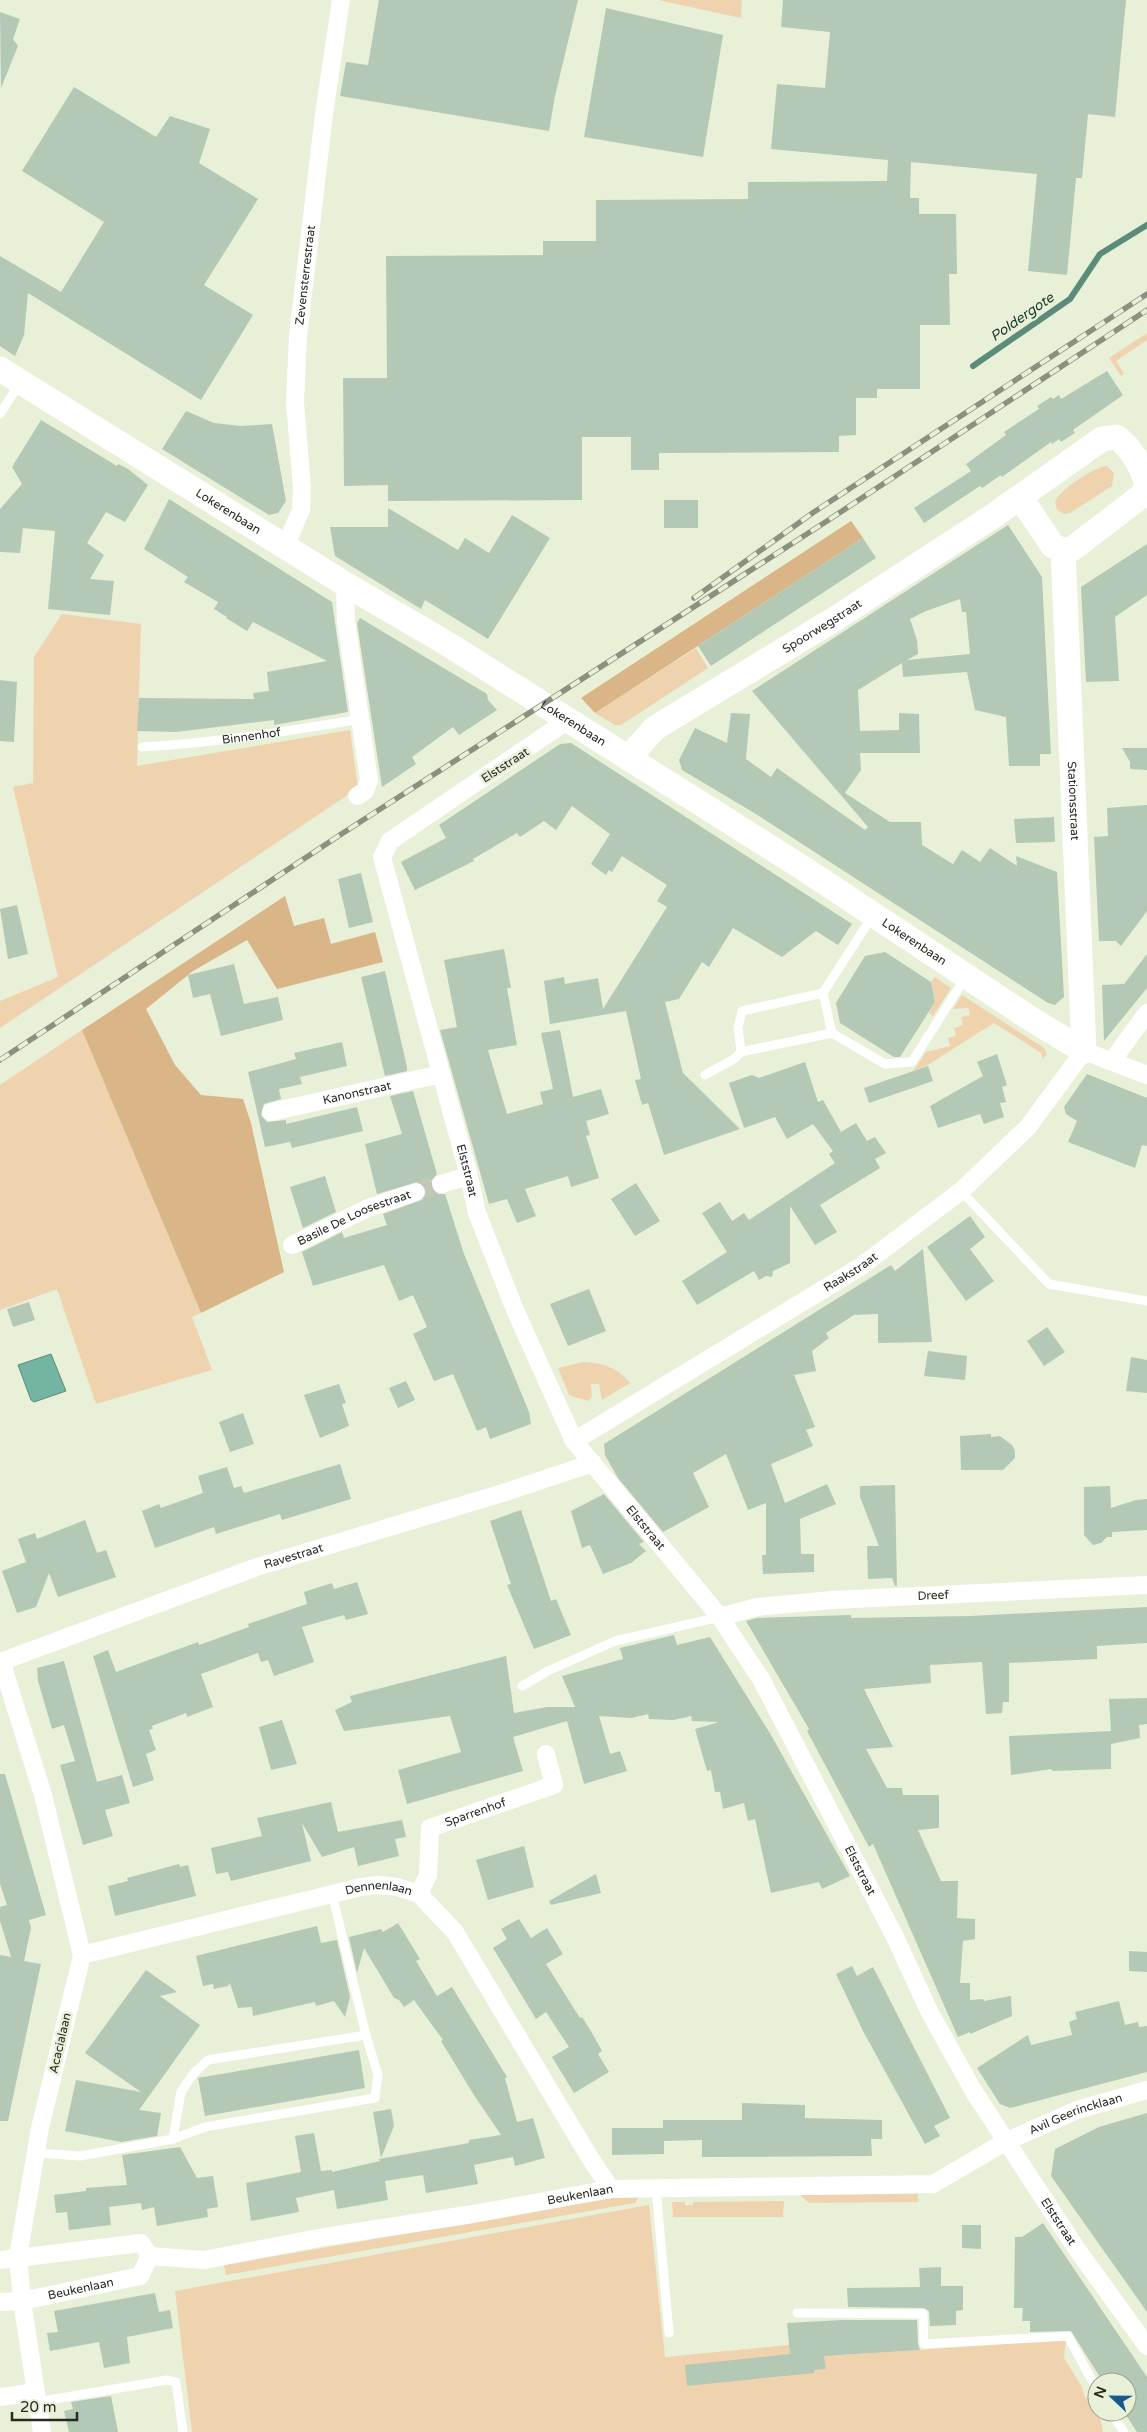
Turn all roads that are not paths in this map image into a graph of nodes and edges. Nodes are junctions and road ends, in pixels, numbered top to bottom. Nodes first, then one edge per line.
1 (341, 0) edge
2 (10, 375) edge
3 (0, 414) edge
4 (1147, 487) edge
5 (1020, 497) junction
6 (285, 547) junction
7 (1063, 550) junction
8 (345, 584) junction
9 (361, 719) junction
10 (568, 720) junction
11 (142, 747) dead end
12 (628, 758) junction
13 (357, 796) dead end
14 (873, 915) junction
15 (967, 976) junction
16 (823, 993) junction
17 (1147, 1014) edge
18 (832, 1033) junction
19 (741, 1052) junction
20 (1084, 1052) junction
21 (1112, 1060) junction
22 (441, 1074) junction
23 (705, 1075) dead end
24 (1147, 1075) edge
25 (271, 1112) dead end
26 (469, 1176) junction
27 (441, 1184) tunnel mouth
28 (961, 1191) junction
29 (416, 1192) tunnel mouth
30 (292, 1245) dead end
31 (1147, 1302) edge
32 (574, 1441) junction
33 (592, 1462) junction
34 (1147, 1585) edge
35 (720, 1618) junction
36 (0, 1662) edge
37 (522, 1686) dead end
38 (546, 1754) dead end
39 (332, 1894) junction
40 (419, 1894) junction
41 (82, 1955) junction
42 (366, 2035) junction
43 (1147, 2090) edge
44 (173, 2139) junction
45 (1005, 2142) junction
46 (37, 2153) junction
47 (656, 2188) junction
48 (611, 2189) junction
49 (150, 2256) junction
50 (18, 2257) junction
51 (0, 2260) edge
52 (22, 2301) junction
53 (0, 2302) edge
54 (797, 2313) dead end
55 (669, 2333) dead end
56 (1147, 2346) edge
57 (1087, 2372) edge
58 (0, 2397) edge
59 (37, 2397) junction
60 (42, 2432) edge
61 (183, 2432) edge

1 - 6 street, Zevensterrestraat
2 - 3 lane
2 - 6 street, Lokerenbaan
4 - 5 street, Spoorwegstraat
4 - 7 street
5 - 7 street
5 - 12 street, Spoorwegstraat
6 - 8 street, Lokerenbaan
7 - 20 street, Stationsstraat
8 - 9 street
8 - 10 street, Lokerenbaan
9 - 11 lane, Binnenhof
9 - 13 street
10 - 12 street, Lokerenbaan
10 - 22 street, Elststraat
12 - 14 street, Lokerenbaan
14 - 15 street, Lokerenbaan
14 - 16 lane
15 - 18 lane
15 - 20 street, Lokerenbaan
16 - 18 lane
16 - 19 lane
17 - 21 street
18 - 19 lane
19 - 23 lane
20 - 21 street, Lokerenbaan
20 - 28 street, Raakstraat
21 - 24 street, Lokerenbaan
22 - 25 street, Kanonstraat
22 - 26 street, Elststraat
26 - 27 street
26 - 32 street, Elststraat
28 - 31 lane
28 - 32 street, Raakstraat
29 - 30 street, Basile De Loosestraat
32 - 33 street, Elststraat
33 - 35 street, Elststraat
33 - 36 street, Ravestraat
34 - 35 street, Dreef
35 - 37 lane
35 - 45 street, Elststraat
36 - 41 street, Acacialaan
38 - 40 street, Sparrenhof
39 - 40 street, Dennenlaan
39 - 41 street, Dennenlaan
39 - 42 lane
40 - 48 street, Dennenlaan
41 - 46 street, Acacialaan
42 - 44 lane
42 - 44 lane
43 - 45 street, Avil Geerincklaan
44 - 46 lane
45 - 47 street, Beukenlaan
45 - 56 street, Elststraat
46 - 50 street, Acacialaan
47 - 48 street, Beukenlaan
47 - 55 lane
48 - 49 street, Beukenlaan
49 - 50 street
49 - 52 street, Beukenlaan
50 - 51 street
50 - 52 street, Acacialaan
52 - 53 street, Beukenlaan
52 - 59 street, Acacialaan
54 - 57 lane
58 - 59 street
59 - 60 street, Acacialaan
59 - 61 lane

